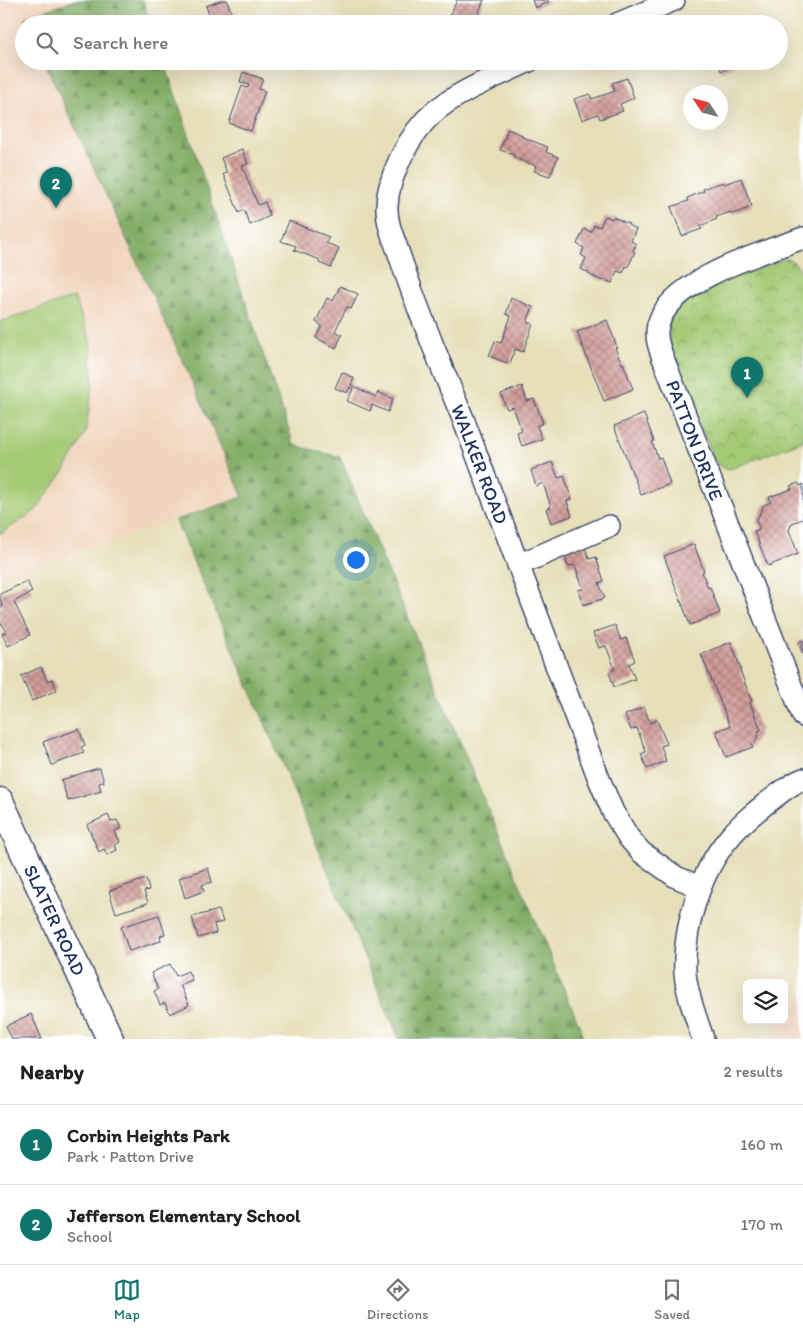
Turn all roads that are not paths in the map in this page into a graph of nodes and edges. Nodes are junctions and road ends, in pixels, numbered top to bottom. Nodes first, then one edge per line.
1 (674, 0) edge
2 (638, 15) edge
3 (510, 70) edge
4 (803, 238) edge
5 (609, 526) dead end
6 (518, 565) junction
7 (803, 716) edge
8 (803, 779) edge
9 (0, 801) edge
10 (700, 887) junction
11 (110, 1039) edge
12 (704, 1039) edge

1 - 2 street
3 - 6 street, WALKER ROAD
4 - 7 street, PATTON DRIVE
5 - 6 street
6 - 10 street, WALKER ROAD
8 - 10 street
9 - 11 main road, SLATER ROAD
10 - 12 street

